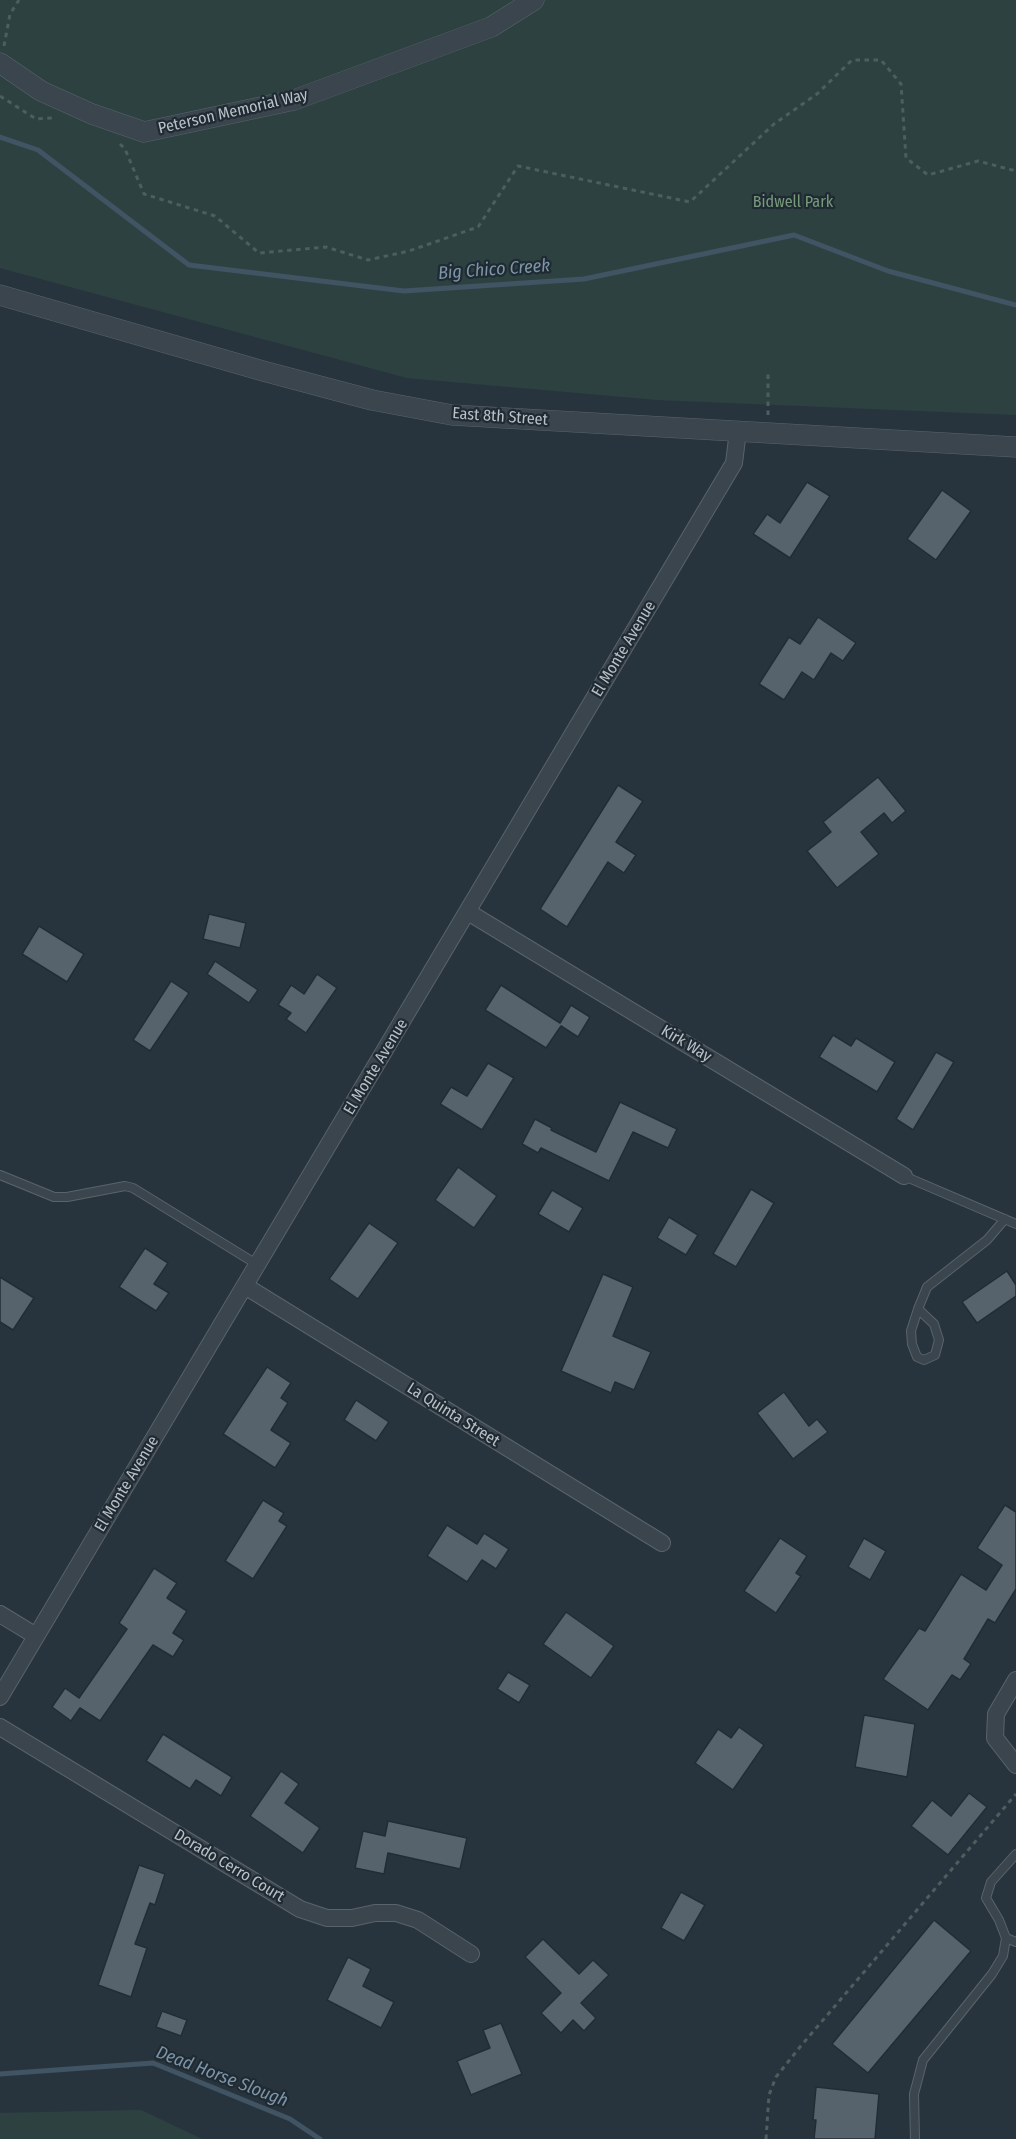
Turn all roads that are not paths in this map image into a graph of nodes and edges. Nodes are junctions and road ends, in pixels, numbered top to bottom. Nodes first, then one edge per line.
1 (534, 0) edge
2 (0, 63) edge
3 (0, 295) edge
4 (738, 431) junction
5 (1016, 447) edge
6 (468, 912) junction
7 (0, 1175) edge
8 (904, 1176) joint
9 (1005, 1220) junction
10 (1016, 1224) edge
11 (258, 1265) junction
12 (245, 1286) junction
13 (918, 1309) junction
14 (662, 1543) dead end
15 (0, 1614) edge
16 (36, 1636) junction
17 (1016, 1680) edge
18 (0, 1697) edge
19 (0, 1727) edge
20 (1016, 1765) edge
21 (1016, 1854) edge
22 (1006, 1938) junction
23 (1016, 1942) edge
24 (471, 1954) dead end
25 (915, 2139) edge

1 - 2 street, Peterson Memorial Way
3 - 4 street, East 8th Street
4 - 5 street, East 8th Street
4 - 6 street, El Monte Avenue
6 - 8 street, Kirk Way
6 - 11 street, El Monte Avenue
7 - 11 lane
8 - 9 lane
9 - 10 lane
9 - 13 lane
11 - 12 street, El Monte Avenue
12 - 14 street, La Quinta Street
12 - 16 street, El Monte Avenue
13 - 13 lane
15 - 16 street
16 - 18 street, El Monte Avenue
17 - 20 street
19 - 24 street, Dorado Cerro Court
21 - 22 lane
22 - 23 lane
22 - 25 lane

